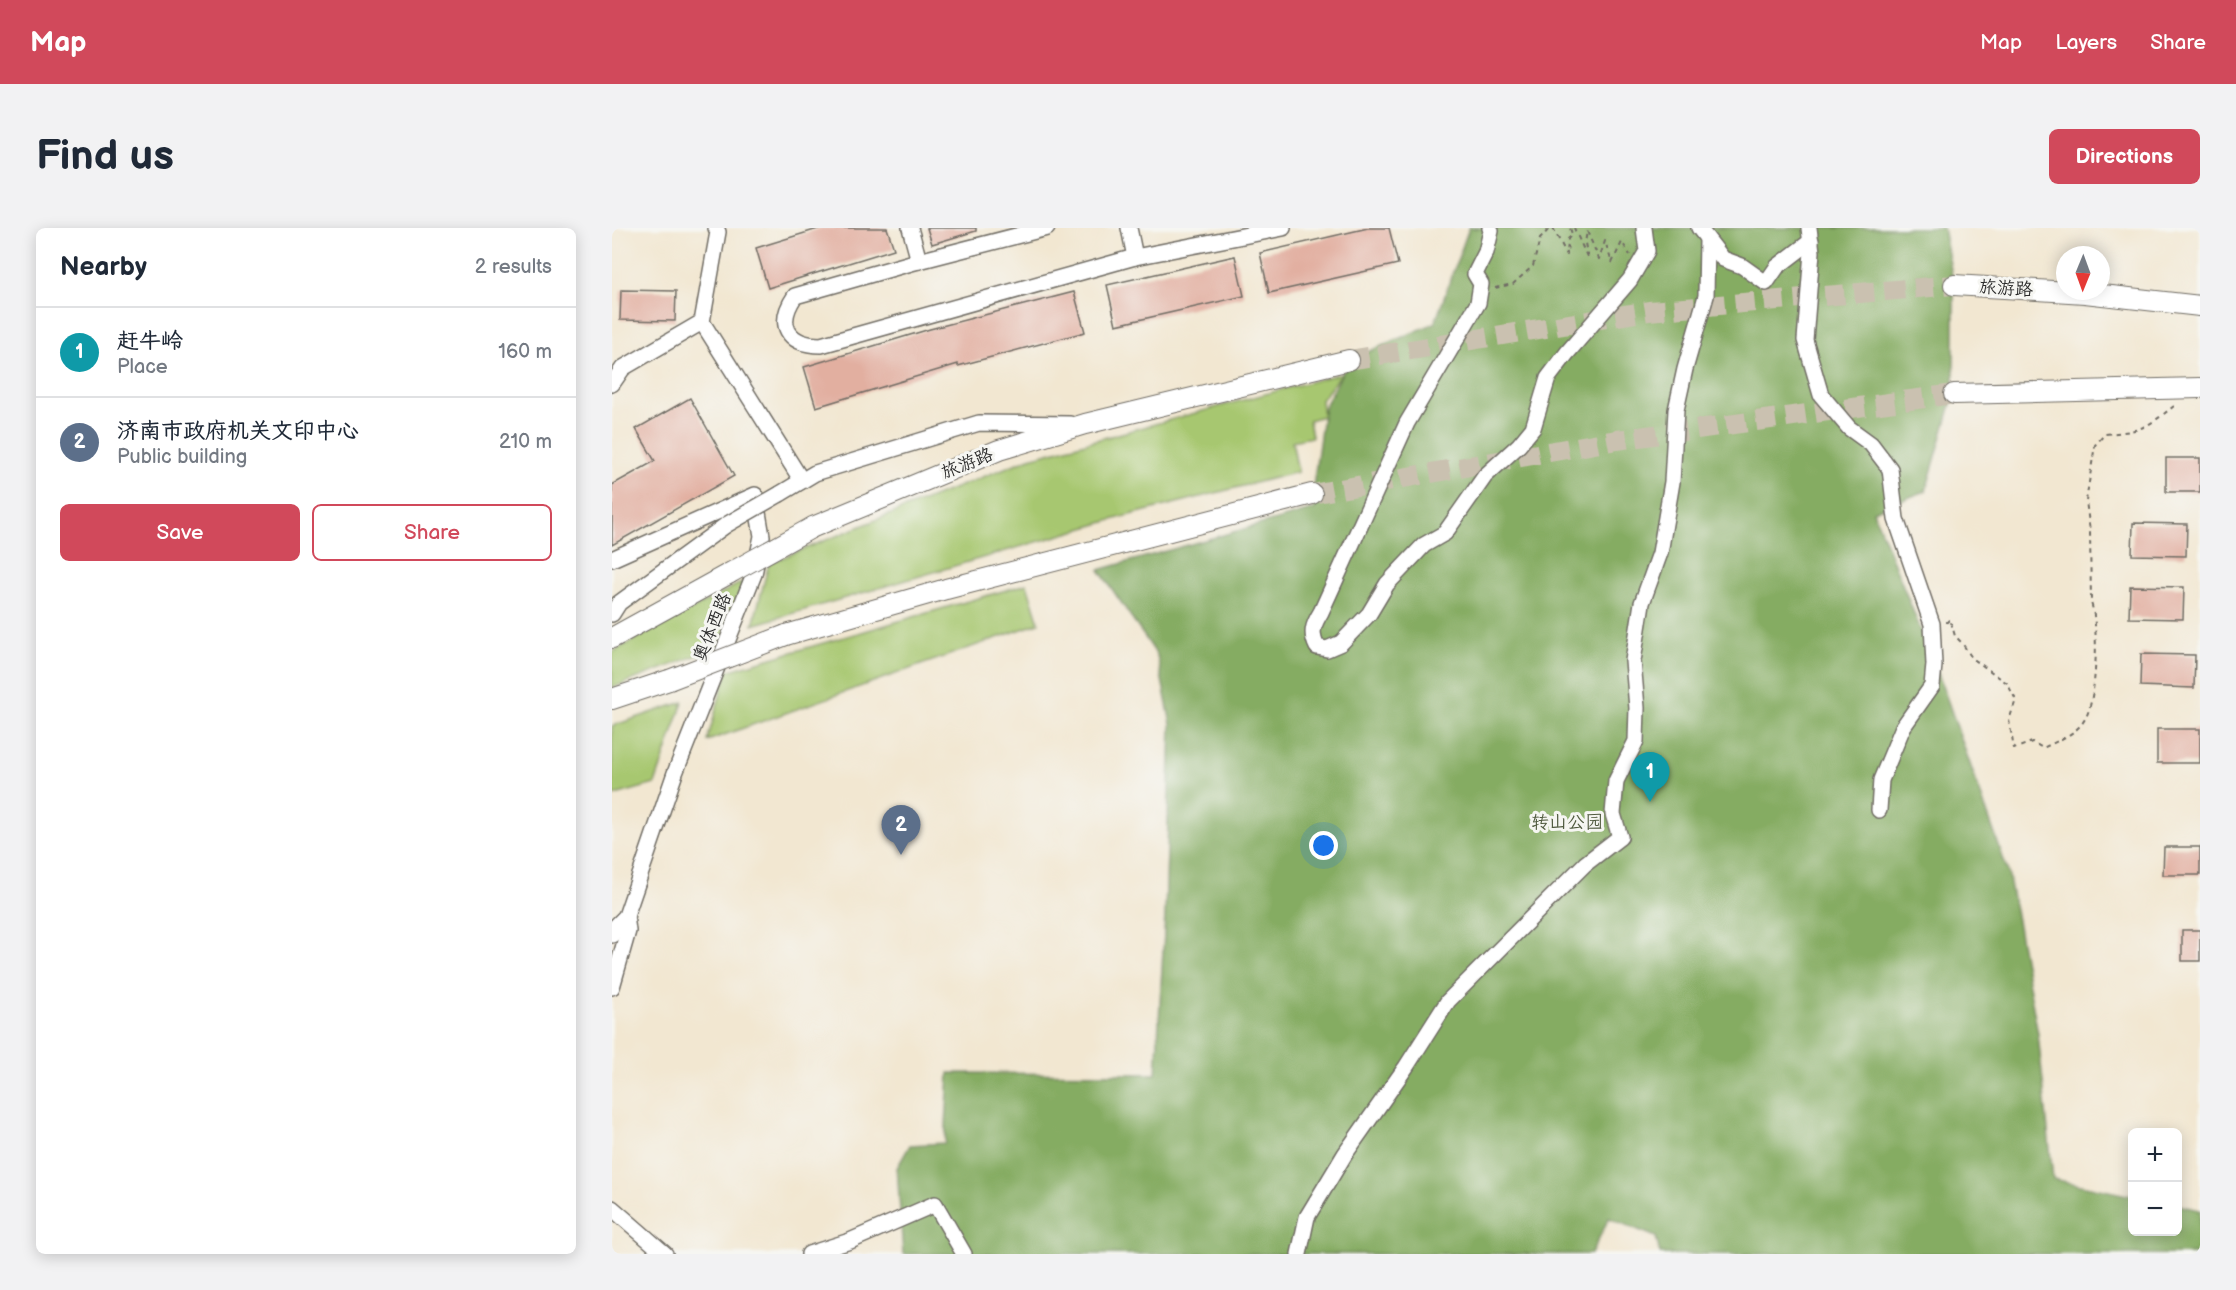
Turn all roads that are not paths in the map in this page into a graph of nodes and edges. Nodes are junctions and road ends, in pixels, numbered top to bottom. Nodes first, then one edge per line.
1 (910, 228) edge
2 (1047, 228) edge
3 (1129, 228) edge
4 (1283, 228) edge
5 (1490, 228) edge
6 (1644, 228) edge
7 (722, 229) edge
8 (1703, 234) edge
9 (1810, 234) edge
10 (1135, 257) junction
11 (919, 261) junction
12 (1954, 285) tunnel mouth
13 (2200, 306) edge
14 (702, 322) junction
15 (1349, 360) tunnel mouth
16 (612, 384) edge
17 (2198, 388) edge
18 (1954, 394) tunnel mouth
19 (1084, 424) junction
20 (802, 481) junction
21 (1312, 494) tunnel mouth
22 (612, 559) edge
23 (612, 614) edge
24 (612, 638) edge
25 (612, 699) edge
26 (1879, 810) dead end
27 (626, 916) junction
28 (612, 935) edge
29 (612, 987) edge
30 (612, 1208) edge
31 (665, 1254) edge
32 (809, 1254) edge
33 (964, 1254) edge
34 (1299, 1254) edge

1 - 11 street
2 - 11 street
3 - 10 street
4 - 10 street
5 - 6 street
7 - 14 street
8 - 9 street
8 - 34 street
9 - 26 street
10 - 11 street
12 - 13 main road, 旅游路
14 - 16 street
14 - 20 street
15 - 19 main road, 旅游路
17 - 18 main road
19 - 20 street
19 - 24 main road, 旅游路, bridge
20 - 23 street, bridge
21 - 25 main road, bridge
22 - 27 street, 奥体西路
27 - 28 street, 奥体西路
27 - 29 street, 奥体西路
30 - 31 street
32 - 33 street

